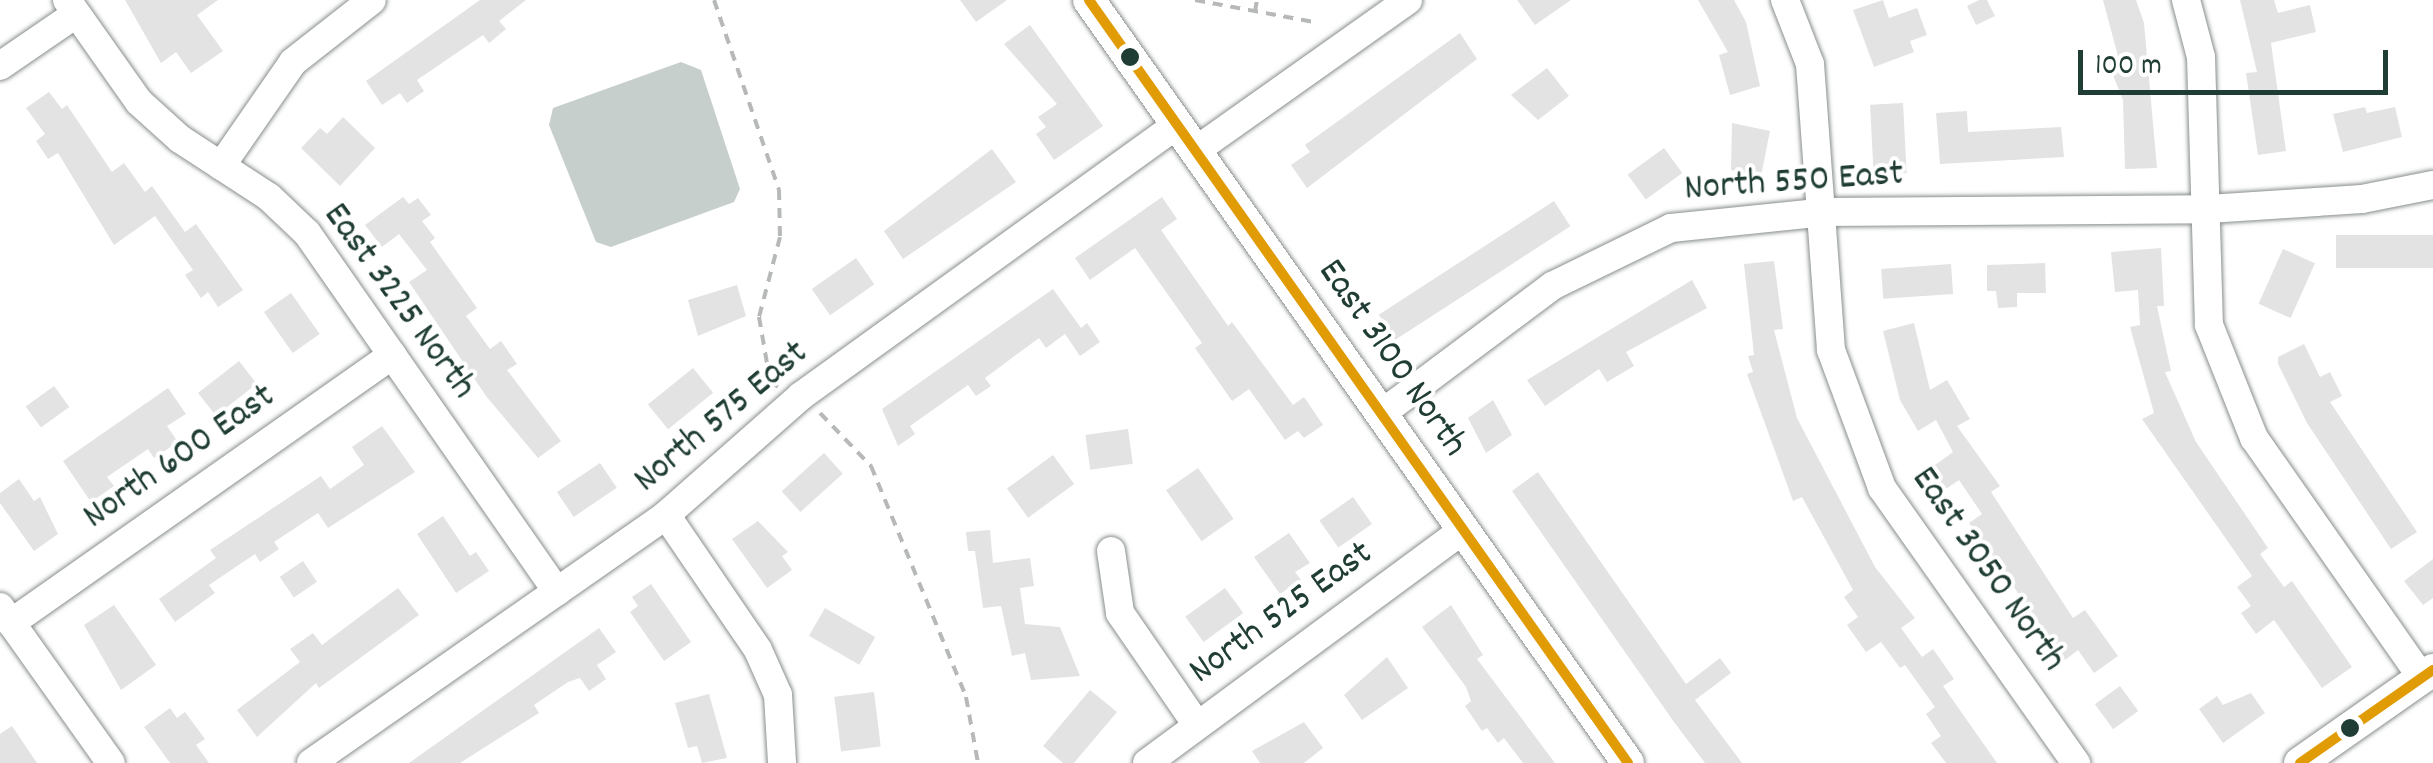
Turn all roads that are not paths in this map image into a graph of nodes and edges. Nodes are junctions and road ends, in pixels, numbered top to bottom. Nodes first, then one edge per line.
1 (372, 0) edge
2 (1090, 0) edge
3 (1408, 0) edge
4 (1785, 0) edge
5 (2186, 0) edge
6 (72, 7) edge
7 (0, 66) edge
8 (1186, 138) junction
9 (222, 166) junction
10 (2433, 185) edge
11 (2208, 209) junction
12 (1825, 212) junction
13 (392, 355) junction
14 (1381, 414) junction
15 (666, 516) junction
16 (1464, 530) junction
17 (1111, 551) dead end
18 (557, 591) junction
19 (6, 615) edge
20 (2428, 674) edge
21 (1196, 722) junction
22 (111, 763) edge
23 (311, 763) edge
24 (782, 763) edge
25 (1147, 763) edge
26 (1628, 763) edge
27 (2076, 763) edge
28 (2300, 763) edge

1 - 9 street
2 - 8 main road, East 3100 North
3 - 8 street, North 575 East
4 - 12 street, East 3050 North
5 - 11 street
6 - 7 street
6 - 9 street, East 3225 North
8 - 14 main road, East 3100 North
8 - 15 street, North 575 East
9 - 13 street, East 3225 North
10 - 11 street, North 550 East
11 - 12 street, North 550 East
11 - 20 street
12 - 14 street, North 550 East
12 - 27 street, East 3050 North
13 - 18 street, East 3225 North
13 - 19 street, North 600 East
14 - 16 main road, East 3100 North
15 - 18 street, North 575 East
15 - 24 street
16 - 21 street, North 525 East
16 - 26 main road, East 3100 North
17 - 21 street
18 - 23 street, North 575 East
19 - 22 street
20 - 28 main road
21 - 25 street, North 525 East

